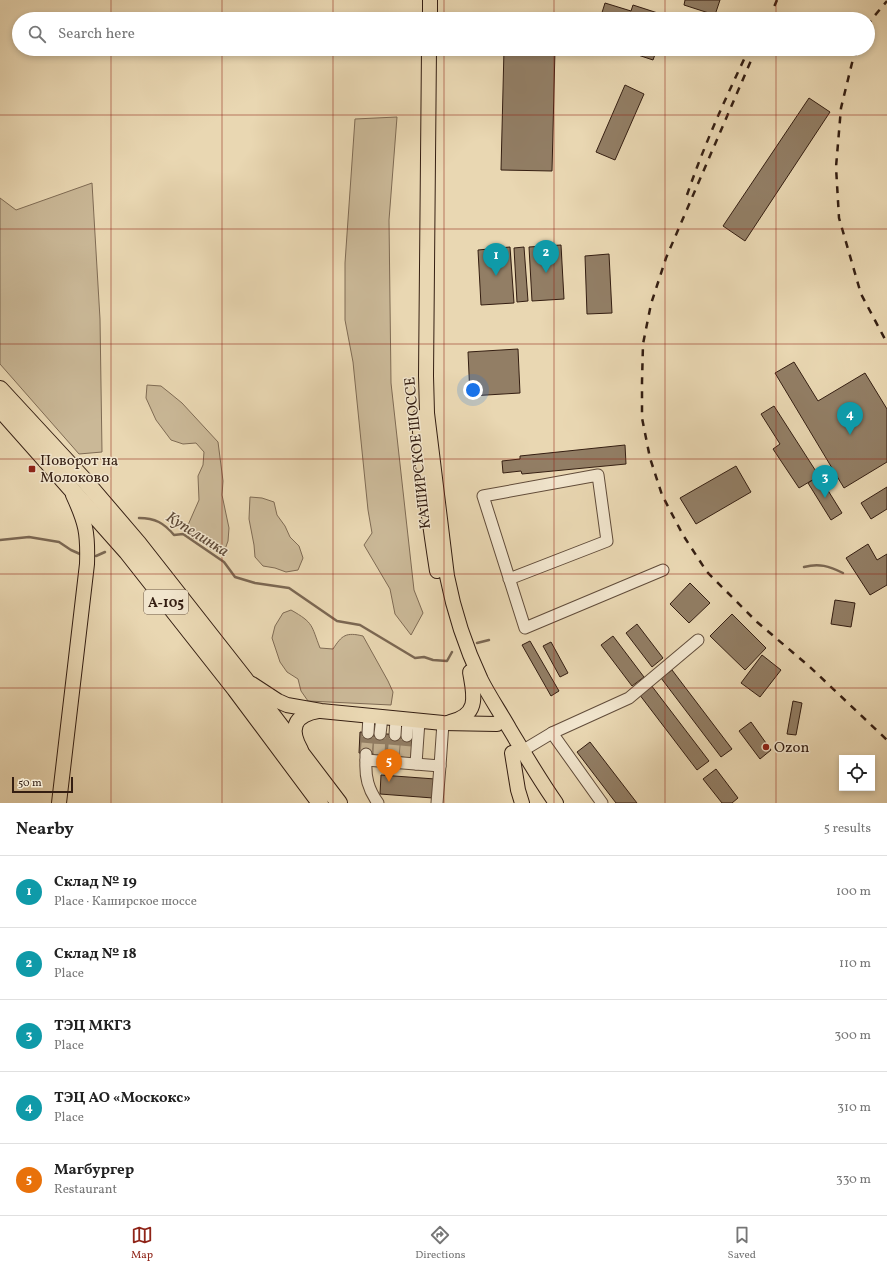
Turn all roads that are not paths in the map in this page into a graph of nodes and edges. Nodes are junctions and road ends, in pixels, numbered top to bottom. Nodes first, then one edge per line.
1 (422, 0) edge
2 (430, 0) edge
3 (422, 12) edge
4 (430, 12) edge
5 (421, 56) edge
6 (429, 56) edge
7 (0, 389) edge
8 (0, 409) edge
9 (66, 483) junction
10 (663, 570) dead end
11 (509, 579) junction
12 (698, 640) dead end
13 (470, 672) junction
14 (244, 678) junction
15 (321, 711) junction
16 (375, 717) junction
17 (408, 720) junction
18 (443, 724) junction
19 (497, 724) junction
20 (368, 733) tunnel mouth
21 (552, 733) junction
22 (380, 734) tunnel mouth
23 (395, 735) tunnel mouth
24 (407, 736) tunnel mouth
25 (517, 752) junction
26 (308, 760) junction
27 (409, 761) junction
28 (440, 766) junction
29 (59, 803) edge
30 (320, 803) edge
31 (339, 803) edge
32 (378, 803) edge
33 (437, 803) edge
34 (522, 803) edge
35 (547, 803) edge
36 (556, 803) edge
37 (602, 803) edge

1 - 3 main road
2 - 4 main road
5 - 13 main road, КАШИРСКОЕ ШОССЕ
6 - 25 main road, КАШИРСКОЕ ШОССЕ
7 - 14 highway, А-105
8 - 9 highway, А-105
9 - 29 main road
9 - 30 highway, А-105
10 - 11 lane
11 - 11 lane
12 - 21 lane
13 - 18 main road
13 - 19 main road, КАШИРСКОЕ ШОССЕ
14 - 15 main road
14 - 26 highway, А-105
15 - 16 main road
15 - 26 main road
16 - 17 main road
16 - 20 lane
16 - 22 lane
17 - 18 main road
17 - 23 lane
17 - 24 lane
17 - 27 lane
18 - 19 main road
18 - 28 lane
19 - 25 main road, КАШИРСКОЕ ШОССЕ
21 - 25 lane
21 - 37 lane
25 - 34 main road
25 - 35 main road, КАШИРСКОЕ ШОССЕ
25 - 36 main road, КАШИРСКОЕ ШОССЕ
26 - 31 highway, А-105
27 - 28 lane
27 - 32 lane
28 - 33 lane

